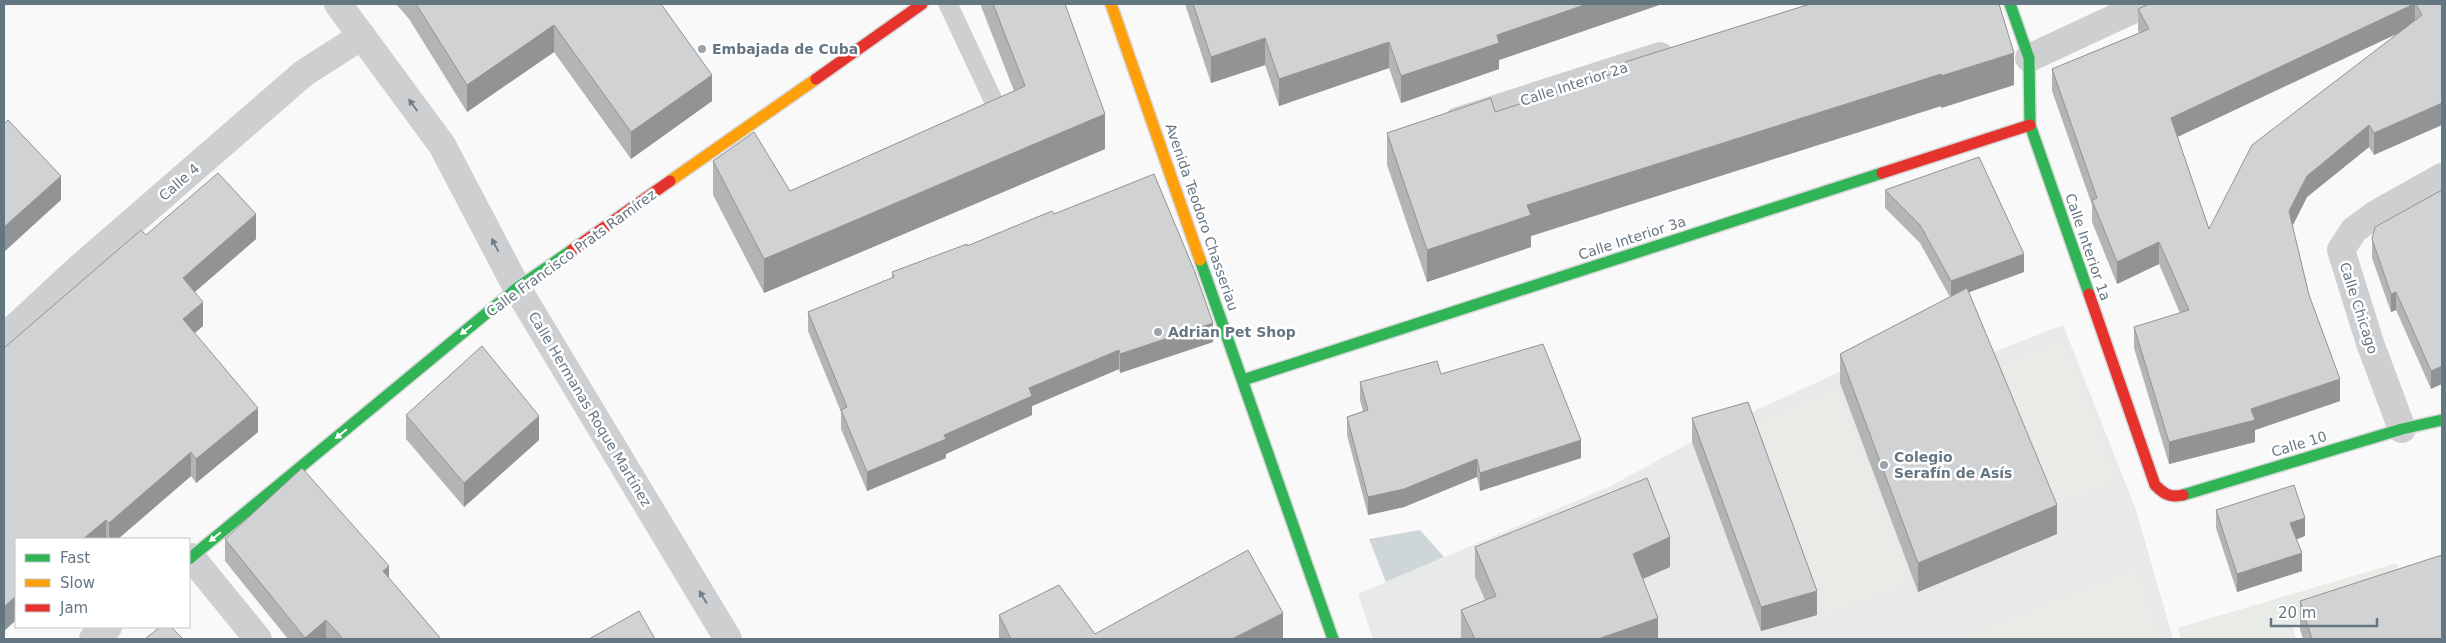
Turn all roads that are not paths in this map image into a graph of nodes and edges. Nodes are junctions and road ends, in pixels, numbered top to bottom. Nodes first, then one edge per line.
1 (338, 4) edge
2 (922, 4) edge
3 (948, 4) edge
4 (1111, 4) edge
5 (2010, 4) edge
6 (2145, 4) edge
7 (362, 36) junction
8 (1682, 49) edge
9 (2030, 58) junction
10 (1002, 119) edge
11 (2030, 125) junction
12 (1430, 130) edge
13 (2442, 177) edge
14 (517, 288) junction
15 (4, 338) edge
16 (1244, 380) junction
17 (2442, 420) edge
18 (2402, 429) junction
19 (2164, 494) joint
20 (190, 558) edge
21 (107, 628) edge
22 (93, 639) edge
23 (258, 639) edge
24 (728, 639) edge
25 (1333, 639) edge

1 - 7 street, Calle Hermanas Roque Martínez
2 - 14 street, Calle Francisco Prats Ramírez
3 - 10 lane
4 - 16 street, Avenida Teodoro Chasseriau
5 - 9 street, Calle Interior 1a
6 - 9 street
14 -> 7 street, Calle Hermanas Roque Martínez
7 - 15 street, Calle 4
8 - 12 street, Calle Interior 2a
9 - 11 street, Calle Interior 1a
11 - 16 street, Calle Interior 3a
11 - 19 street, Calle Interior 1a
13 - 18 street, Calle Chicago
14 -> 20 street, Calle Francisco Prats Ramírez
24 -> 14 street, Calle Hermanas Roque Martínez
16 - 25 street, Avenida Teodoro Chasseriau
17 - 18 street, Calle 10
18 - 19 street, Calle 10
20 - 23 street
21 - 22 street

